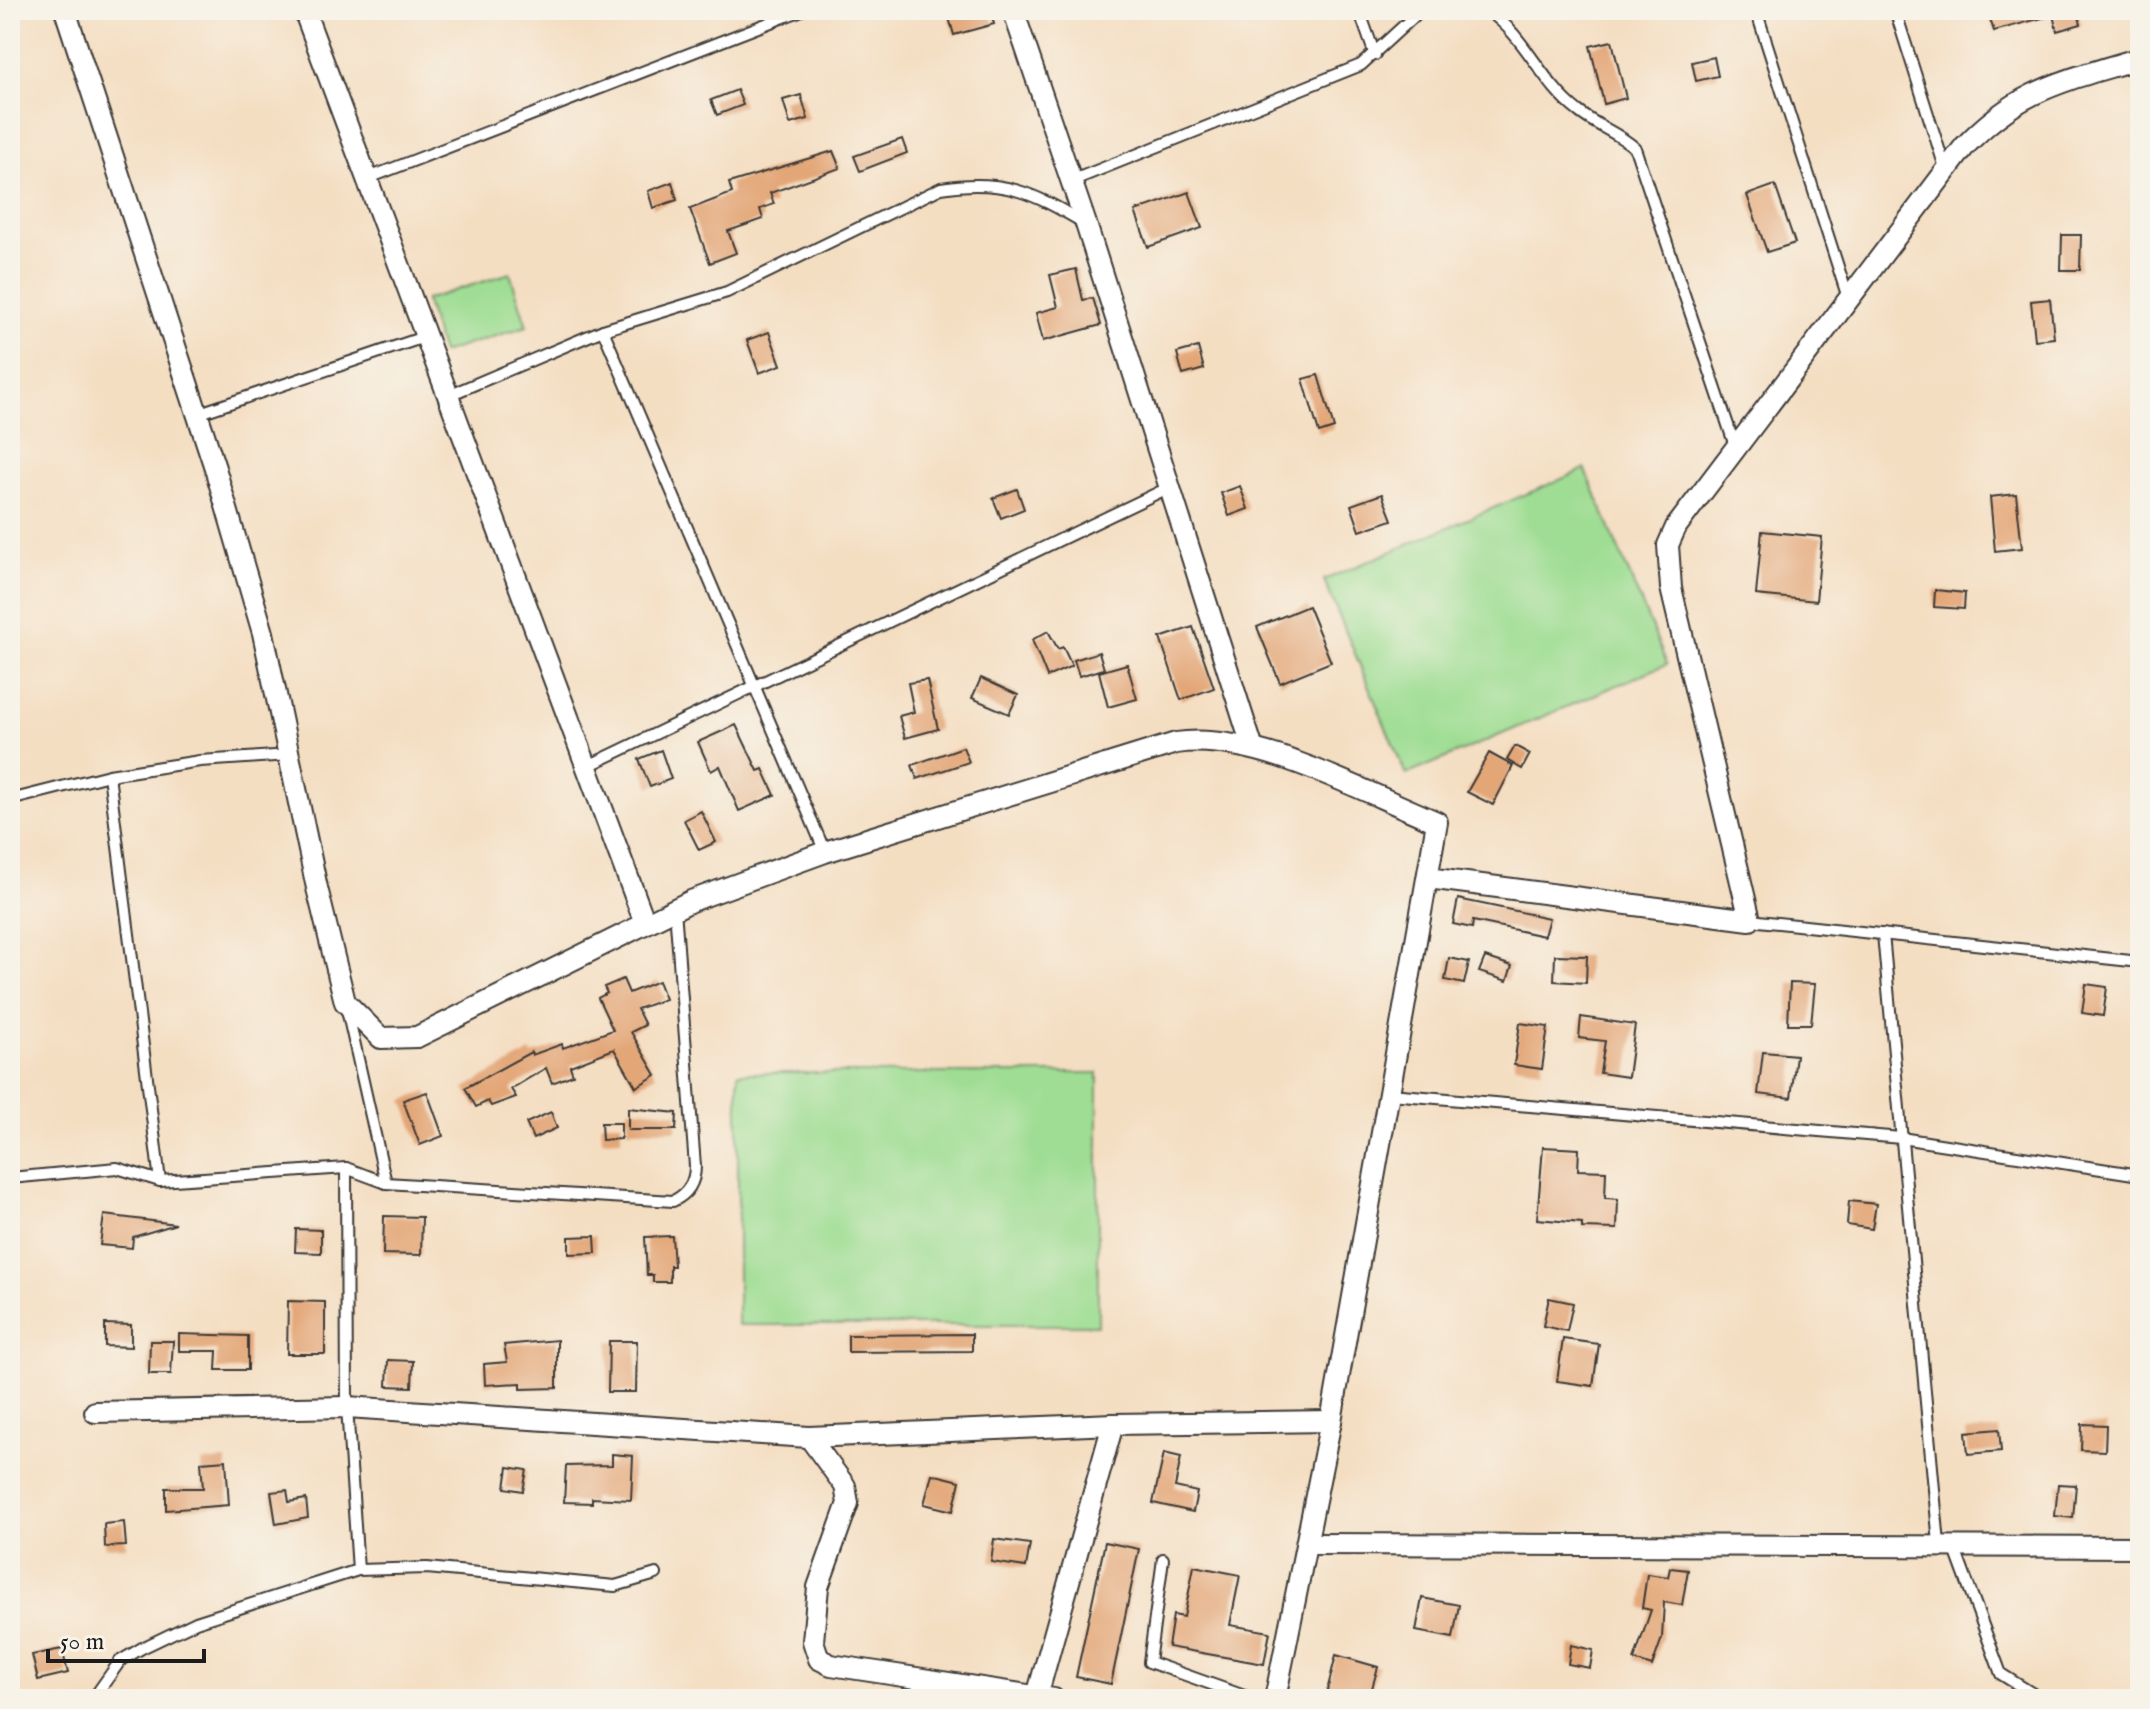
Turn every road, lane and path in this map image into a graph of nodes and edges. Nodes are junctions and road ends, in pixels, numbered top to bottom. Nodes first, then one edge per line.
1 (65, 10) edge
2 (304, 10) edge
3 (802, 10) edge
4 (1013, 10) edge
5 (1359, 10) edge
6 (1421, 10) edge
7 (1487, 10) edge
8 (1756, 10) edge
9 (1895, 10) edge
10 (1375, 55) junction
11 (2140, 58) edge
12 (1946, 171) junction
13 (366, 179) junction
14 (1071, 181) junction
15 (1086, 224) junction
16 (1848, 298) junction
17 (603, 330) junction
18 (424, 337) junction
19 (447, 396) junction
20 (197, 414) junction
21 (1735, 446) junction
22 (1170, 487) junction
23 (755, 686) junction
24 (1252, 746) junction
25 (290, 755) junction
26 (586, 767) junction
27 (109, 775) junction
28 (10, 800) edge
29 (825, 852) junction
30 (1428, 878) junction
31 (675, 909) junction
32 (1750, 920) junction
33 (645, 923) junction
34 (1883, 934) junction
35 (2140, 962) edge
36 (345, 1002) junction
37 (1390, 1094) junction
38 (1901, 1138) junction
39 (346, 1168) junction
40 (2140, 1175) edge
41 (10, 1178) edge
42 (160, 1181) junction
43 (386, 1183) junction
44 (347, 1407) junction
45 (95, 1412) dead end
46 (1331, 1421) junction
47 (1113, 1424) junction
48 (809, 1437) junction
49 (1308, 1544) junction
50 (1946, 1544) junction
51 (2140, 1547) edge
52 (1163, 1559) dead end
53 (358, 1570) junction
54 (656, 1574) dead end
55 (1046, 1698) edge
56 (93, 1699) edge
57 (1253, 1699) edge
58 (1275, 1699) edge
59 (2041, 1699) edge

1 - 20 street
2 - 13 street
3 - 13 lane
4 - 14 street
5 - 10 lane
6 - 10 lane
7 - 21 lane
8 - 16 lane
9 - 12 lane
10 - 14 lane
11 - 12 street
12 - 16 street
13 - 18 street
14 - 15 street
15 - 17 lane
15 - 22 street
16 - 21 street
17 - 19 lane
17 - 23 lane
18 - 19 street
18 - 20 lane
19 - 26 street
20 - 25 street
21 - 32 street
22 - 23 lane
22 - 24 street
23 - 26 lane
23 - 29 lane
24 - 29 street
24 - 30 street
25 - 27 lane
25 - 36 street
26 - 33 street
27 - 28 lane
27 - 42 lane
29 - 31 street
30 - 32 street
30 - 37 street
31 - 33 street
31 - 43 lane
32 - 34 lane
33 - 36 street
34 - 35 lane
34 - 38 lane
36 - 43 lane
37 - 38 lane
37 - 46 street
38 - 40 lane
38 - 50 lane
39 - 42 lane
39 - 43 lane
39 - 44 lane
41 - 42 lane
44 - 45 street
44 - 48 street
44 - 53 lane
46 - 47 street
46 - 49 street
47 - 48 street
47 - 55 street
48 - 55 street
49 - 50 street
49 - 58 street
50 - 51 street
50 - 59 lane
52 - 57 lane
53 - 54 lane
53 - 56 lane

